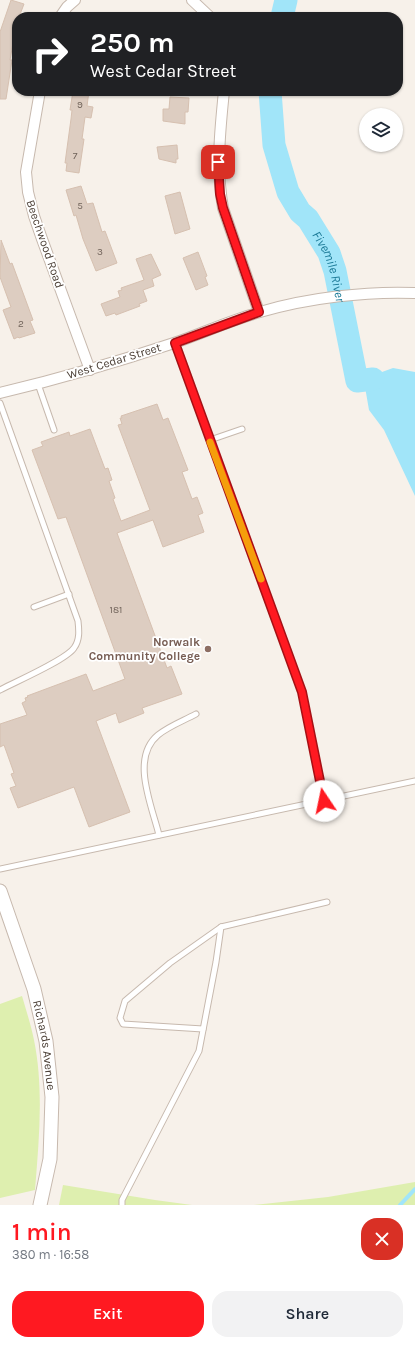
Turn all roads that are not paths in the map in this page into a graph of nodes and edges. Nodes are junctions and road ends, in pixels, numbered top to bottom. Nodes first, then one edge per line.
1 (75, 0) edge
2 (192, 0) edge
3 (64, 12) edge
4 (205, 12) edge
5 (39, 96) edge
6 (224, 96) edge
7 (415, 293) edge
8 (259, 312) junction
9 (175, 343) junction
10 (90, 370) junction
11 (38, 384) junction
12 (0, 393) edge
13 (0, 403) edge
14 (242, 429) dead end
15 (54, 430) dead end
16 (210, 440) junction
17 (69, 594) junction
18 (34, 607) dead end
19 (0, 690) edge
20 (196, 714) dead end
21 (415, 781) edge
22 (324, 801) junction
23 (159, 835) junction
24 (0, 869) edge
25 (0, 891) edge
26 (327, 902) dead end
27 (221, 927) junction
28 (203, 1029) junction
29 (40, 1205) edge
30 (122, 1205) edge

1 - 3 street
2 - 4 street
5 - 10 street, Beechwood Road
6 - 8 street
7 - 8 street, West Cedar Street
8 - 9 street, West Cedar Street
9 - 10 street, West Cedar Street
9 - 16 lane
10 - 11 street, West Cedar Street
11 - 12 street, West Cedar Street
11 - 15 lane
13 - 17 lane
14 - 16 lane
16 - 22 lane
17 - 18 lane
17 - 19 lane
20 - 23 lane
21 - 22 lane
22 - 23 lane
23 - 24 lane
25 - 29 street, Richards Avenue
26 - 27 lane
27 - 28 lane
27 - 28 lane
28 - 30 lane

